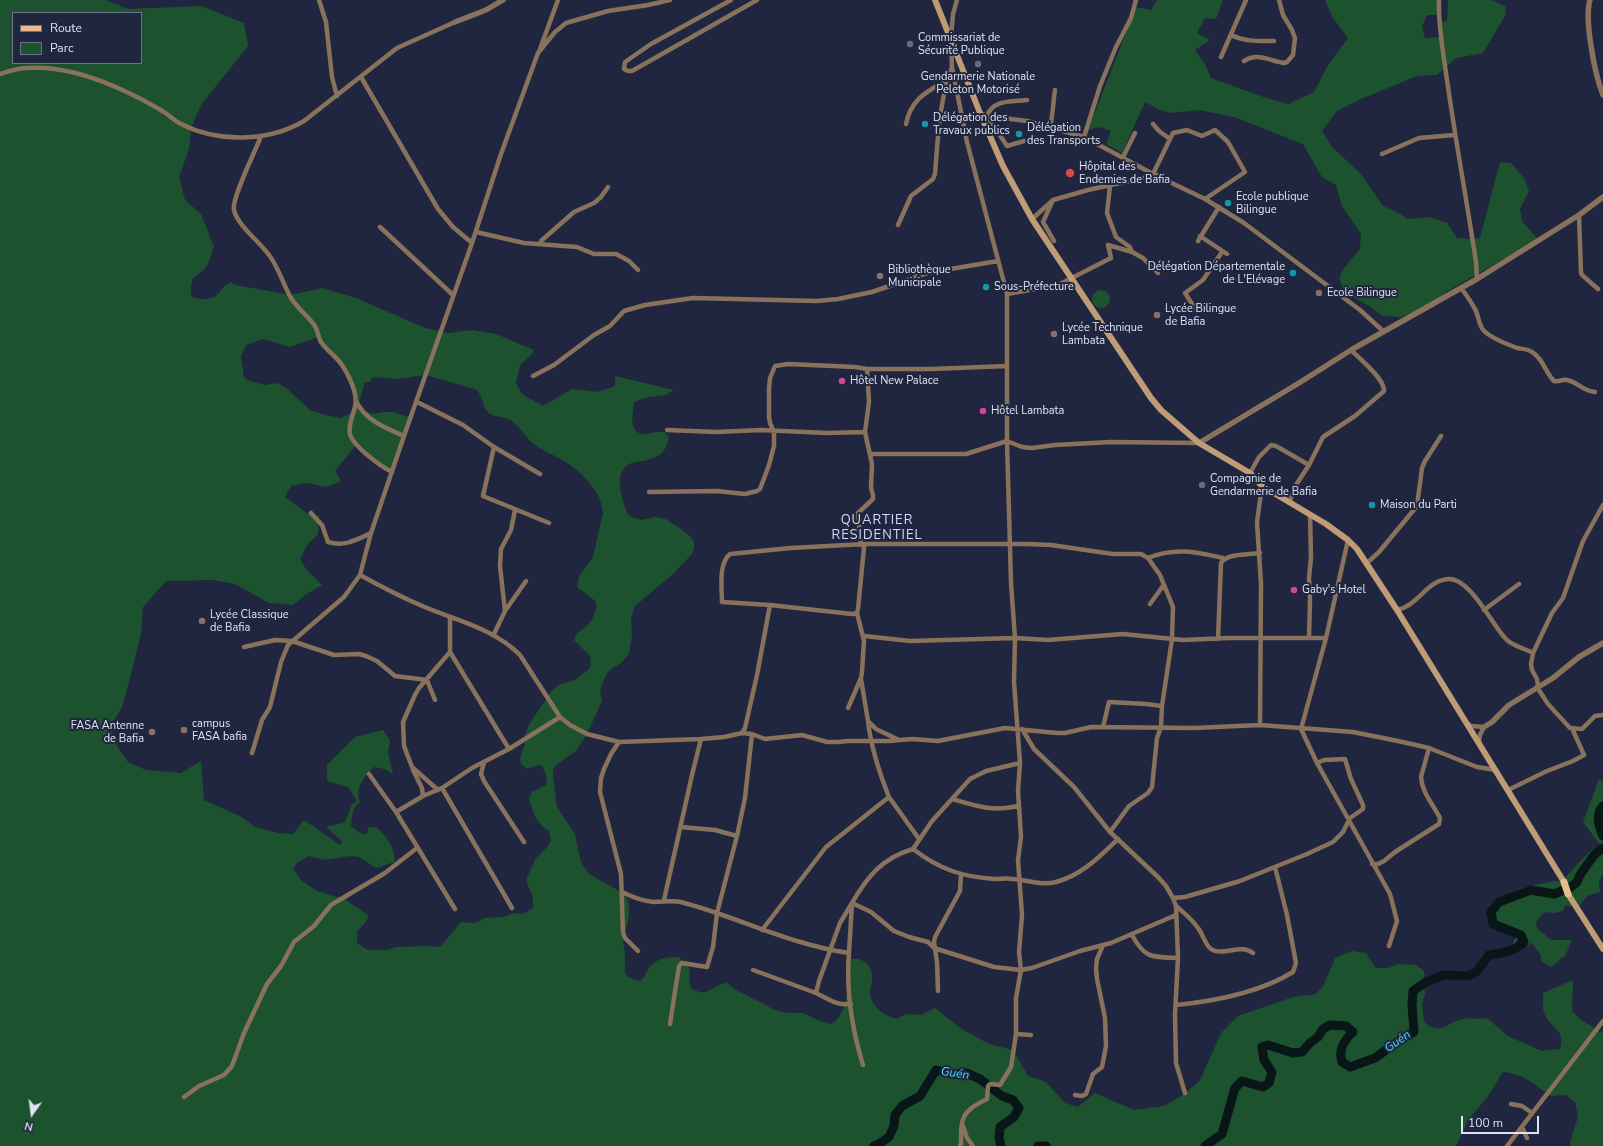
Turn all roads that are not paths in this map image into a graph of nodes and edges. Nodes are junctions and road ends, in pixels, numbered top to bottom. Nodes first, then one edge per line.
1 (318, 0) edge
2 (503, 0) edge
3 (558, 0) edge
4 (670, 0) edge
5 (731, 0) edge
6 (757, 0) edge
7 (935, 0) edge
8 (957, 0) edge
9 (1136, 0) edge
10 (1246, 0) edge
11 (1279, 0) edge
12 (1439, 0) edge
13 (1590, 0) edge
14 (455, 22) joint
15 (1231, 35) junction
16 (951, 36) junction
17 (1274, 41) dead end
18 (538, 53) junction
19 (1221, 57) dead end
20 (1244, 62) dead end
21 (952, 67) junction
22 (0, 74) edge
23 (361, 77) junction
24 (947, 80) junction
25 (1055, 90) dead end
26 (1603, 95) edge
27 (337, 96) junction
28 (1027, 100) dead end
29 (980, 113) junction
30 (987, 116) junction
31 (906, 124) dead end
32 (1153, 124) dead end
33 (1050, 127) junction
34 (1135, 133) dead end
35 (1454, 135) junction
36 (261, 136) junction
37 (1084, 137) junction
38 (1170, 139) junction
39 (1024, 141) dead end
40 (1382, 154) dead end
41 (1123, 157) junction
42 (1155, 175) junction
43 (1110, 186) junction
44 (608, 187) dead end
45 (1603, 197) edge
46 (1205, 199) junction
47 (1053, 200) junction
48 (1219, 207) junction
49 (1579, 215) junction
50 (1032, 219) junction
51 (898, 225) dead end
52 (380, 227) dead end
53 (476, 232) junction
54 (1054, 241) dead end
55 (472, 242) junction
56 (541, 244) junction
57 (1132, 252) junction
58 (998, 261) junction
59 (638, 270) dead end
60 (1158, 272) dead end
61 (1477, 278) junction
62 (1072, 279) junction
63 (1461, 288) junction
64 (1598, 289) dead end
65 (1007, 294) junction
66 (453, 295) junction
67 (1196, 310) dead end
68 (1383, 331) junction
69 (1351, 350) junction
70 (1007, 366) junction
71 (867, 369) junction
72 (533, 376) dead end
73 (1595, 392) dead end
74 (356, 401) junction
75 (417, 402) junction
76 (770, 423) junction
77 (667, 430) dead end
78 (761, 430) junction
79 (774, 432) junction
80 (865, 432) junction
81 (404, 436) junction
82 (1441, 436) dead end
83 (1007, 441) junction
84 (1199, 443) junction
85 (494, 447) junction
86 (871, 454) junction
87 (1309, 465) junction
88 (392, 472) junction
89 (1250, 473) junction
90 (540, 474) dead end
91 (1262, 486) junction
92 (649, 492) dead end
93 (1289, 503) junction
94 (1603, 505) edge
95 (515, 510) junction
96 (311, 513) dead end
97 (1310, 514) junction
98 (549, 523) dead end
99 (372, 533) junction
100 (1348, 540) junction
101 (863, 545) junction
102 (1010, 545) junction
103 (1260, 553) junction
104 (1148, 558) junction
105 (1223, 558) junction
106 (1367, 563) junction
107 (360, 575) junction
108 (526, 581) dead end
109 (1519, 584) dead end
110 (1164, 586) junction
111 (1150, 604) dead end
112 (770, 605) junction
113 (1397, 610) junction
114 (1484, 610) junction
115 (505, 611) junction
116 (857, 613) junction
117 (450, 617) junction
118 (494, 634) junction
119 (864, 636) junction
120 (1015, 638) junction
121 (1260, 638) junction
122 (1309, 638) junction
123 (1326, 638) junction
124 (1172, 639) junction
125 (1218, 639) junction
126 (292, 641) junction
127 (1603, 643) edge
128 (244, 647) dead end
129 (450, 652) junction
130 (1533, 653) junction
131 (861, 678) junction
132 (427, 680) junction
133 (1538, 687) junction
134 (435, 700) dead end
135 (1162, 706) junction
136 (848, 708) dead end
137 (1603, 715) edge
138 (560, 716) junction
139 (868, 721) junction
140 (1467, 723) junction
141 (1260, 726) junction
142 (1103, 727) junction
143 (1161, 727) junction
144 (1484, 727) junction
145 (1020, 728) junction
146 (1572, 728) junction
147 (1301, 729) junction
148 (742, 733) junction
149 (752, 734) junction
150 (701, 739) junction
151 (899, 740) junction
152 (870, 741) junction
153 (619, 742) junction
154 (1479, 742) junction
155 (1429, 748) junction
156 (509, 750) junction
157 (252, 753) dead end
158 (484, 762) junction
159 (1020, 763) junction
160 (1317, 763) junction
161 (412, 767) junction
162 (1496, 770) junction
163 (369, 774) dead end
164 (440, 789) junction
165 (1508, 790) junction
166 (423, 796) junction
167 (889, 797) junction
168 (952, 798) junction
169 (1018, 806) junction
170 (396, 812) junction
171 (1349, 822) junction
172 (681, 826) junction
173 (1110, 832) junction
174 (737, 836) junction
175 (919, 839) junction
176 (1118, 839) junction
177 (524, 842) dead end
178 (417, 848) junction
179 (913, 850) junction
180 (1372, 864) junction
181 (1275, 867) junction
182 (961, 874) junction
183 (1020, 880) junction
184 (1564, 882) joint
185 (622, 892) junction
186 (1568, 894) joint
187 (1173, 898) junction
188 (664, 900) junction
189 (852, 903) junction
190 (1176, 906) junction
191 (512, 908) dead end
192 (455, 909) dead end
193 (718, 913) junction
194 (1176, 915) junction
195 (762, 930) junction
196 (1132, 935) junction
197 (1102, 945) junction
198 (1389, 946) dead end
199 (934, 948) junction
200 (1603, 949) edge
201 (831, 950) junction
202 (638, 951) dead end
203 (849, 953) junction
204 (1253, 953) dead end
205 (1178, 958) junction
206 (753, 970) dead end
207 (1021, 970) junction
208 (938, 991) dead end
209 (816, 993) junction
210 (851, 1004) junction
211 (1176, 1005) junction
212 (1603, 1021) edge
213 (670, 1024) dead end
214 (1016, 1034) junction
215 (1031, 1035) dead end
216 (863, 1065) dead end
217 (1185, 1093) dead end
218 (1075, 1095) dead end
219 (184, 1097) dead end
220 (1512, 1104) dead end
221 (1532, 1113) junction
222 (961, 1123) junction
223 (1522, 1126) junction
224 (1527, 1138) dead end
225 (960, 1146) edge
226 (973, 1146) edge
227 (1507, 1146) edge

1 - 27 street
2 - 14 street
3 - 18 street
4 - 18 street
5 - 6 street
7 - 16 main road
8 - 16 street
9 - 37 street
10 - 15 street
11 - 20 street
12 - 35 street
13 - 26 street
14 - 23 street
15 - 17 street
15 - 19 street
16 - 21 street
16 - 29 main road
18 - 53 street
21 - 24 street
21 - 58 street
22 - 36 street
23 - 27 street
23 - 55 street
24 - 31 street
24 - 51 street
25 - 33 street
27 - 36 street
28 - 30 street
29 - 30 street
29 - 50 main road
30 - 33 street
30 - 39 street
32 - 38 street
33 - 37 street
34 - 41 street
35 - 40 street
35 - 61 street
36 - 74 street
37 - 41 street
38 - 42 street
38 - 46 street
41 - 42 street
42 - 43 street
42 - 46 street
43 - 47 street
43 - 57 street
44 - 56 street
45 - 49 street
46 - 48 street
47 - 50 street
47 - 54 street
48 - 67 street
48 - 68 street
49 - 61 street
49 - 64 street
50 - 62 main road
52 - 66 street
53 - 55 street
53 - 56 street
55 - 66 street
56 - 59 street
57 - 60 street
57 - 62 street
58 - 65 street
58 - 72 street
61 - 63 street
62 - 65 street
62 - 84 main road
63 - 68 street
63 - 73 street
65 - 70 street
66 - 75 street
68 - 69 street
69 - 84 street
69 - 87 street
70 - 71 street
70 - 83 street
71 - 76 street
71 - 80 street
74 - 81 street
74 - 88 street
75 - 81 street
75 - 85 street
76 - 78 street
76 - 79 street
77 - 78 street
78 - 79 street
79 - 80 street
79 - 92 street
80 - 86 street
81 - 88 street
82 - 106 street
83 - 84 street
83 - 86 street
83 - 102 street
84 - 89 main road
85 - 90 street
85 - 95 street
86 - 101 street
87 - 89 street
87 - 93 street
88 - 99 street
89 - 91 main road
91 - 93 main road
91 - 103 street
93 - 97 main road
94 - 130 street
95 - 98 street
95 - 115 street
96 - 99 street
97 - 100 main road
97 - 122 street
99 - 107 street
100 - 106 main road
100 - 123 street
101 - 102 street
101 - 112 street
101 - 116 street
102 - 104 street
102 - 120 street
103 - 105 street
103 - 121 street
104 - 105 street
104 - 110 street
105 - 125 street
106 - 113 main road
107 - 117 street
107 - 126 street
108 - 115 street
109 - 114 street
110 - 111 street
110 - 124 street
112 - 116 street
112 - 148 street
113 - 114 street
113 - 140 main road
114 - 130 street
115 - 118 street
116 - 119 street
117 - 118 street
117 - 129 street
118 - 138 street
119 - 120 street
119 - 131 street
120 - 124 street
120 - 145 street
121 - 122 street
121 - 125 street
121 - 141 street
122 - 123 street
123 - 147 street
124 - 125 street
124 - 135 street
126 - 128 street
126 - 132 street
126 - 157 street
127 - 133 street
129 - 132 street
129 - 156 street
130 - 133 street
131 - 136 street
131 - 139 street
132 - 134 street
132 - 161 street
133 - 144 street
133 - 146 street
135 - 142 street
135 - 143 street
137 - 146 street
138 - 153 street
138 - 156 street
139 - 151 street
139 - 152 street
140 - 144 street
140 - 154 main road
141 - 143 street
141 - 147 street
142 - 143 street
142 - 145 street
143 - 173 street
144 - 154 street
145 - 151 street
145 - 159 street
145 - 173 street
146 - 165 street
147 - 155 street
147 - 160 street
148 - 149 street
148 - 150 street
149 - 152 street
149 - 174 street
150 - 153 street
150 - 172 street
151 - 152 street
152 - 167 street
153 - 185 street
154 - 162 main road
155 - 162 street
155 - 180 street
156 - 158 street
158 - 164 street
158 - 177 street
159 - 168 street
159 - 169 street
160 - 171 street
160 - 171 street
161 - 164 street
161 - 166 street
162 - 165 main road
163 - 170 street
164 - 166 street
164 - 191 street
165 - 184 main road
166 - 170 street
167 - 175 street
167 - 195 street
168 - 169 street
168 - 175 street
169 - 183 street
170 - 178 street
171 - 180 street
171 - 181 street
172 - 174 street
172 - 188 street
173 - 176 street
174 - 193 street
175 - 179 street
176 - 183 street
176 - 187 street
178 - 192 street
178 - 219 street
179 - 182 street
179 - 189 street
180 - 198 street
181 - 187 street
181 - 211 street
182 - 183 street
182 - 199 street
183 - 207 street
184 - 186 main road
185 - 188 street
185 - 202 street
186 - 200 main road
187 - 190 street
188 - 193 street
189 - 199 street
189 - 201 street
189 - 203 street
190 - 194 street
190 - 204 street
193 - 195 street
193 - 213 street
194 - 196 street
194 - 205 street
195 - 201 street
196 - 197 street
196 - 205 street
197 - 207 street
197 - 218 street
199 - 207 street
199 - 208 street
201 - 203 street
201 - 209 street
203 - 210 street
205 - 211 street
206 - 209 street
207 - 214 street
209 - 210 street
210 - 216 street
211 - 217 street
212 - 221 street
214 - 215 street
214 - 222 street
220 - 221 street
221 - 223 street
222 - 225 street
222 - 226 street
223 - 224 street
223 - 227 street

